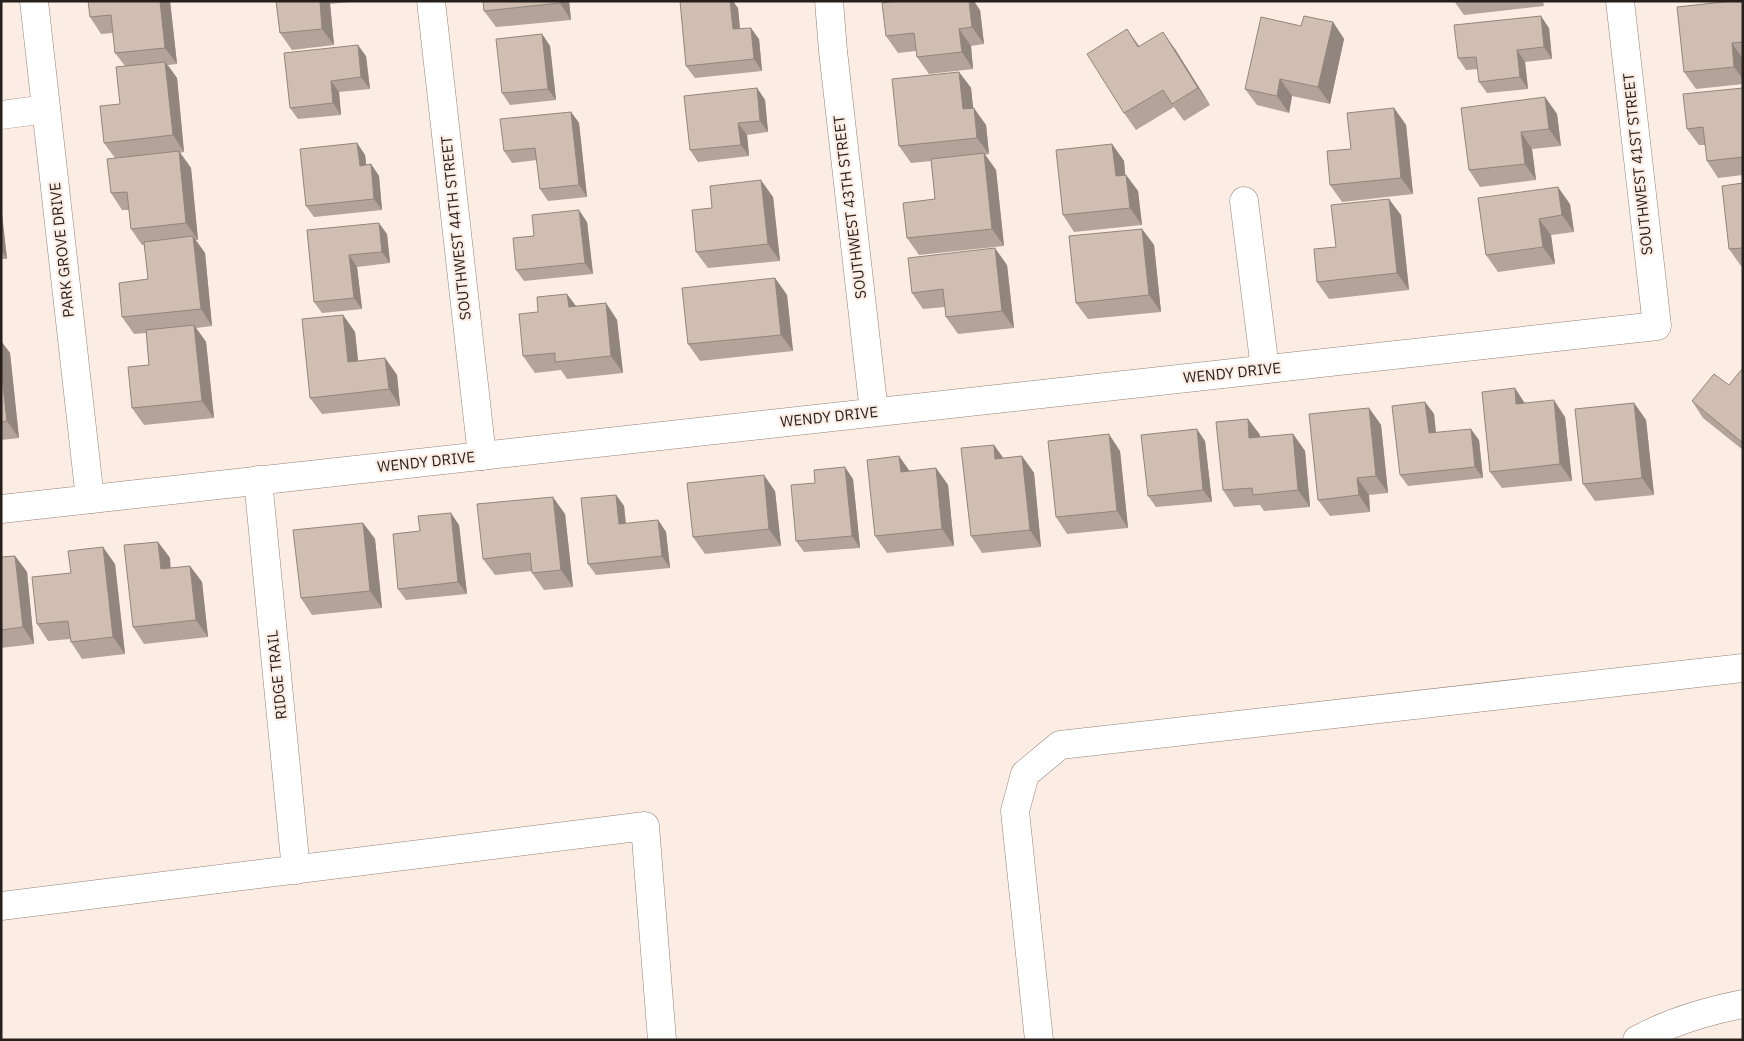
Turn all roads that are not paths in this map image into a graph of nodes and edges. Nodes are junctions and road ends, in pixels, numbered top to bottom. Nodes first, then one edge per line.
1 (34, 1) edge
2 (431, 1) edge
3 (829, 1) edge
4 (1620, 1) edge
5 (46, 110) junction
6 (1, 114) edge
7 (1244, 201) dead end
8 (1657, 326) joint
9 (1265, 369) junction
10 (874, 412) junction
11 (482, 456) junction
12 (258, 480) junction
13 (90, 499) junction
14 (1, 509) edge
15 (1742, 668) edge
16 (1743, 674) edge
17 (296, 870) junction
18 (1, 906) edge
19 (1743, 1004) edge
20 (662, 1040) edge
21 (1039, 1040) edge
22 (1637, 1040) edge

1 - 5 street, PARK GROVE DRIVE
2 - 11 street, SOUTHWEST 44TH STREET
3 - 10 street, SOUTHWEST 43TH STREET
4 - 8 street, SOUTHWEST 41ST STREET
5 - 6 street
5 - 13 street, PARK GROVE DRIVE
7 - 9 street
8 - 9 street, WENDY DRIVE
9 - 10 street, WENDY DRIVE
10 - 11 street, WENDY DRIVE
11 - 12 street, WENDY DRIVE
12 - 13 street, WENDY DRIVE
12 - 17 street, RIDGE TRAIL
13 - 14 street, WENDY DRIVE
15 - 16 street
15 - 21 street
17 - 18 street
17 - 20 street
19 - 22 street

